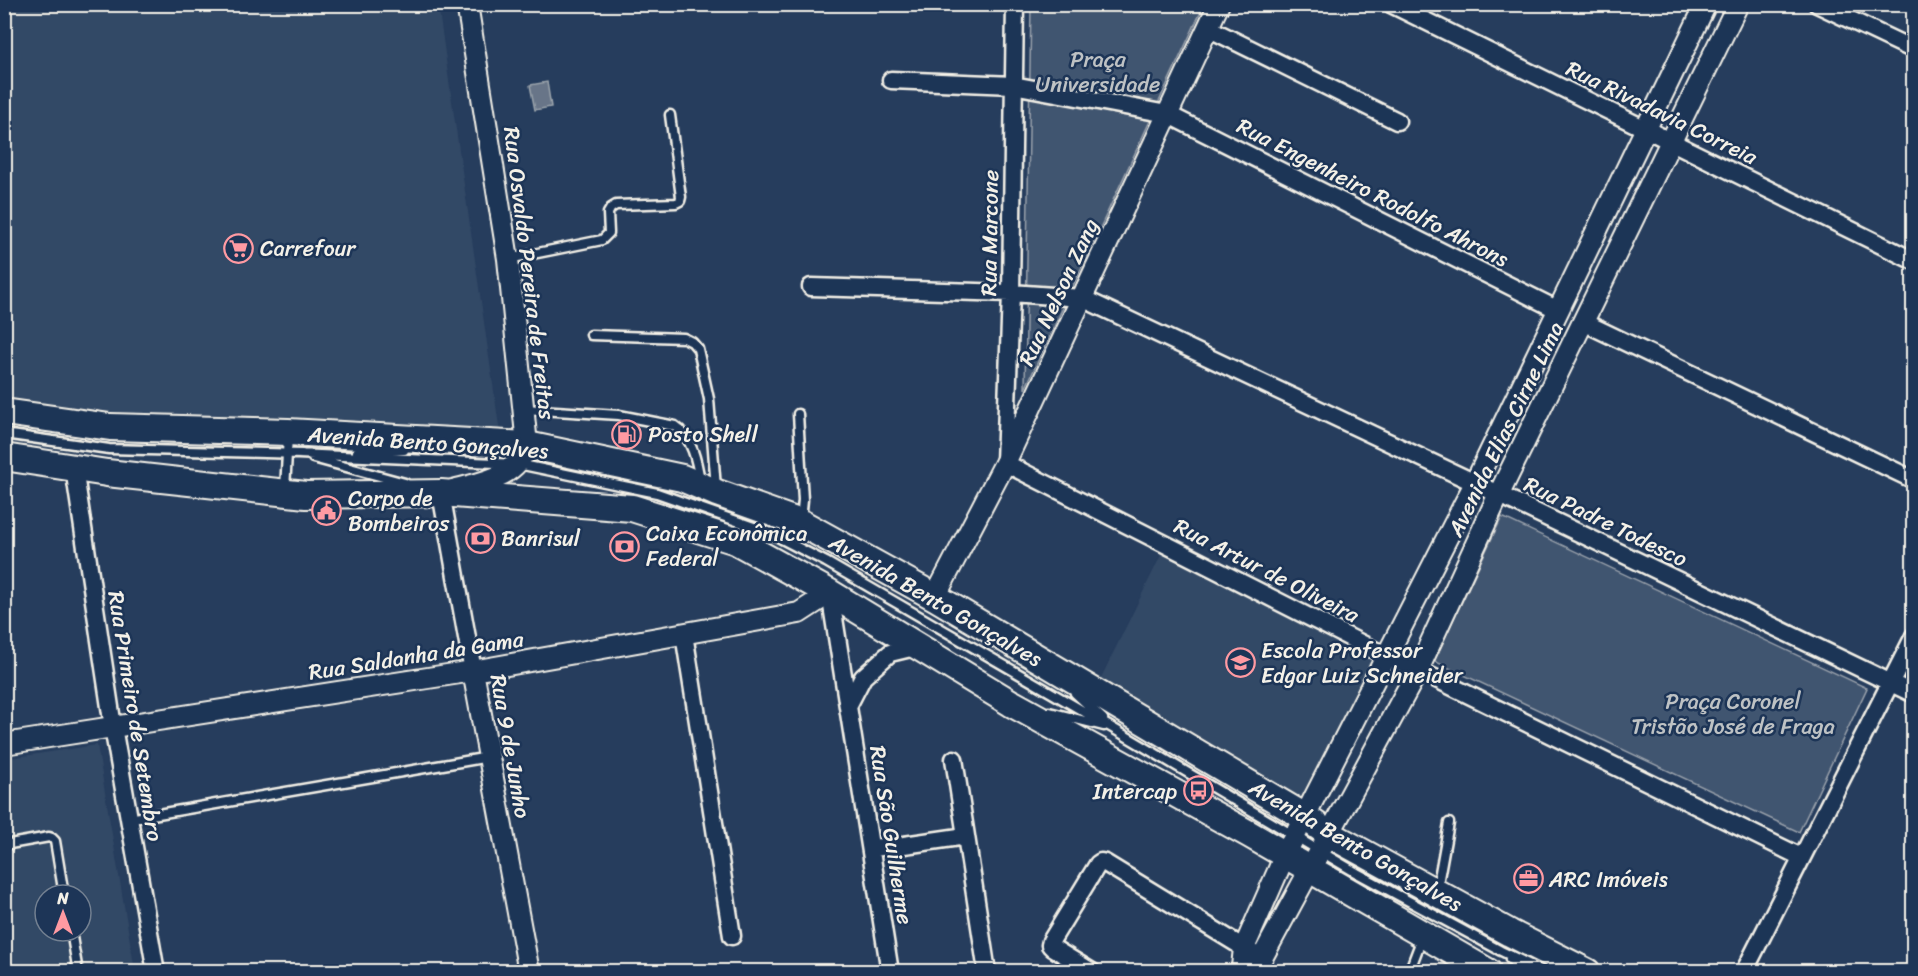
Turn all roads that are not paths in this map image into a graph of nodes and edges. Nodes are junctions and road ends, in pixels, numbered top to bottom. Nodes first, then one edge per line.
1 (467, 4) edge
2 (1015, 4) edge
3 (1219, 4) edge
4 (1391, 4) edge
5 (1706, 4) edge
6 (1738, 4) edge
7 (1817, 4) edge
8 (1208, 28) junction
9 (1914, 50) edge
10 (891, 80) dead end
11 (1013, 85) junction
12 (1167, 114) junction
13 (670, 115) dead end
14 (1397, 121) dead end
15 (1646, 130) junction
16 (1671, 142) junction
17 (508, 259) junction
18 (1914, 261) edge
19 (811, 287) dead end
20 (1011, 293) junction
21 (1083, 298) junction
22 (1558, 310) junction
23 (1583, 322) junction
24 (591, 334) dead end
25 (524, 409) junction
26 (4, 412) edge
27 (798, 414) dead end
28 (4, 434) edge
29 (291, 447) junction
30 (435, 449) dead end
31 (412, 450) dead end
32 (523, 454) junction
33 (4, 458) edge
34 (1005, 463) junction
35 (74, 468) junction
36 (1914, 480) edge
37 (1474, 483) junction
38 (709, 489) junction
39 (285, 492) junction
40 (441, 493) junction
41 (1499, 494) junction
42 (801, 523) junction
43 (830, 593) junction
44 (935, 597) junction
45 (684, 634) junction
46 (1914, 636) edge
47 (919, 646) junction
48 (1386, 656) junction
49 (1036, 657) junction
50 (1418, 670) junction
51 (473, 671) junction
52 (1890, 682) junction
53 (1914, 694) edge
54 (1011, 703) junction
55 (848, 705) junction
56 (113, 727) junction
57 (1114, 729) junction
58 (4, 744) edge
59 (489, 757) junction
60 (954, 759) dead end
61 (129, 819) junction
62 (1449, 823) dead end
63 (966, 836) junction
64 (1295, 836) junction
65 (4, 845) edge
66 (871, 848) junction
67 (1320, 852) junction
68 (1801, 857) junction
69 (62, 883) edge
70 (1436, 892) junction
71 (1423, 935) junction
72 (732, 936) dead end
73 (73, 943) edge
74 (1494, 961) edge
75 (1242, 962) edge
76 (78, 972) edge
77 (156, 972) edge
78 (529, 972) edge
79 (890, 972) edge
80 (987, 972) edge
81 (1092, 972) edge
82 (1409, 972) edge
83 (1525, 972) edge
84 (1545, 972) edge
85 (1574, 972) edge
86 (1587, 972) edge
87 (1744, 972) edge

1 - 17 street, Rua Osvaldo Pereira de Freitas
2 - 11 street, Rua Marcone
3 - 8 street, Rua Nelson Zang
4 - 15 street, Rua Rivadavia Correia
5 - 15 street, Avenida Elias Cirne Lima
6 - 16 street, Avenida Elias Cirne Lima
7 - 9 street
8 - 12 street, Rua Nelson Zang
8 - 14 street
10 - 11 street, Rua Engenheiro Rodolfo Ahrons
11 - 12 street, Rua Engenheiro Rodolfo Ahrons
11 - 20 street, Rua Marcone
12 - 21 street, Rua Nelson Zang
12 - 22 street, Rua Engenheiro Rodolfo Ahrons
13 - 17 lane
15 - 16 street, Rua Rivadavia Correia
15 - 22 street, Avenida Elias Cirne Lima
16 - 18 street, Rua Rivadavia Correia
16 - 23 street, Avenida Elias Cirne Lima
17 - 25 street, Rua Osvaldo Pereira de Freitas
19 - 20 street
20 - 21 street
20 - 34 street, Rua Marcone
21 - 34 street, Rua Nelson Zang
21 - 37 street, Rua Padre Todesco
22 - 37 street, Avenida Elias Cirne Lima
23 - 36 street
23 - 41 street, Avenida Elias Cirne Lima
24 - 38 lane
25 - 32 street, Rua Osvaldo Pereira de Freitas
25 - 38 lane
26 - 29 main road, Avenida Bento Gonçalves
27 - 42 lane
28 - 29 lane
29 - 31 lane
29 - 32 main road, Avenida Bento Gonçalves
29 - 39 lane
29 - 40 lane
30 - 32 lane
32 - 38 main road, Avenida Bento Gonçalves
32 - 40 street
32 - 57 lane
33 - 35 main road, Avenida Bento Gonçalves
34 - 44 street, Rua Nelson Zang
34 - 48 street, Rua Artur de Oliveira
35 - 39 main road, Avenida Bento Gonçalves
35 - 56 street, Rua Primeiro de Setembro
37 - 41 street, Rua Padre Todesco
37 - 48 street, Avenida Elias Cirne Lima
38 - 42 main road, Avenida Bento Gonçalves
39 - 40 main road, Avenida Bento Gonçalves
40 - 43 main road, Avenida Bento Gonçalves
40 - 51 street, Rua 9 de Junho
41 - 50 street, Avenida Elias Cirne Lima
41 - 52 street, Rua Padre Todesco
42 - 44 main road, Avenida Bento Gonçalves
43 - 45 street, Rua Saldanha da Gama
43 - 47 main road, Avenida Bento Gonçalves
43 - 55 street, Rua São Guilherme
44 - 49 main road, Avenida Bento Gonçalves
45 - 51 street, Rua Saldanha da Gama
45 - 72 street
46 - 52 street
47 - 54 main road, Avenida Bento Gonçalves
47 - 55 street
48 - 50 street, Rua Artur de Oliveira
48 - 64 street, Avenida Elias Cirne Lima
49 - 57 lane
49 - 64 main road, Avenida Bento Gonçalves
50 - 67 street, Avenida Elias Cirne Lima
50 - 68 street, Rua Artur de Oliveira
51 - 56 street, Rua Saldanha da Gama
51 - 59 street, Rua 9 de Junho
52 - 53 street, Rua Padre Todesco
52 - 68 street
54 - 57 lane
54 - 64 main road, Avenida Bento Gonçalves
55 - 66 street, Rua São Guilherme
56 - 58 street, Rua Saldanha da Gama
56 - 61 street, Rua Primeiro de Setembro
57 - 64 lane
59 - 61 lane
59 - 78 street, Rua 9 de Junho
60 - 63 street
61 - 77 street, Rua Primeiro de Setembro
62 - 70 lane
63 - 66 street
63 - 80 street
64 - 67 main road, Avenida Bento Gonçalves
64 - 67 main road, Avenida Bento Gonçalves
64 - 75 street, Avenida Elias Cirne Lima
65 - 69 lane
66 - 79 street, Rua São Guilherme
67 - 70 main road, Avenida Bento Gonçalves
67 - 71 main road, Avenida Bento Gonçalves
67 - 74 lane
67 - 75 street, Avenida Elias Cirne Lima
68 - 87 street
70 - 86 main road, Avenida Bento Gonçalves
71 - 74 main road, Avenida Bento Gonçalves
71 - 82 lane
73 - 76 lane
74 - 83 lane
74 - 84 lane
74 - 85 lane
75 - 81 street

